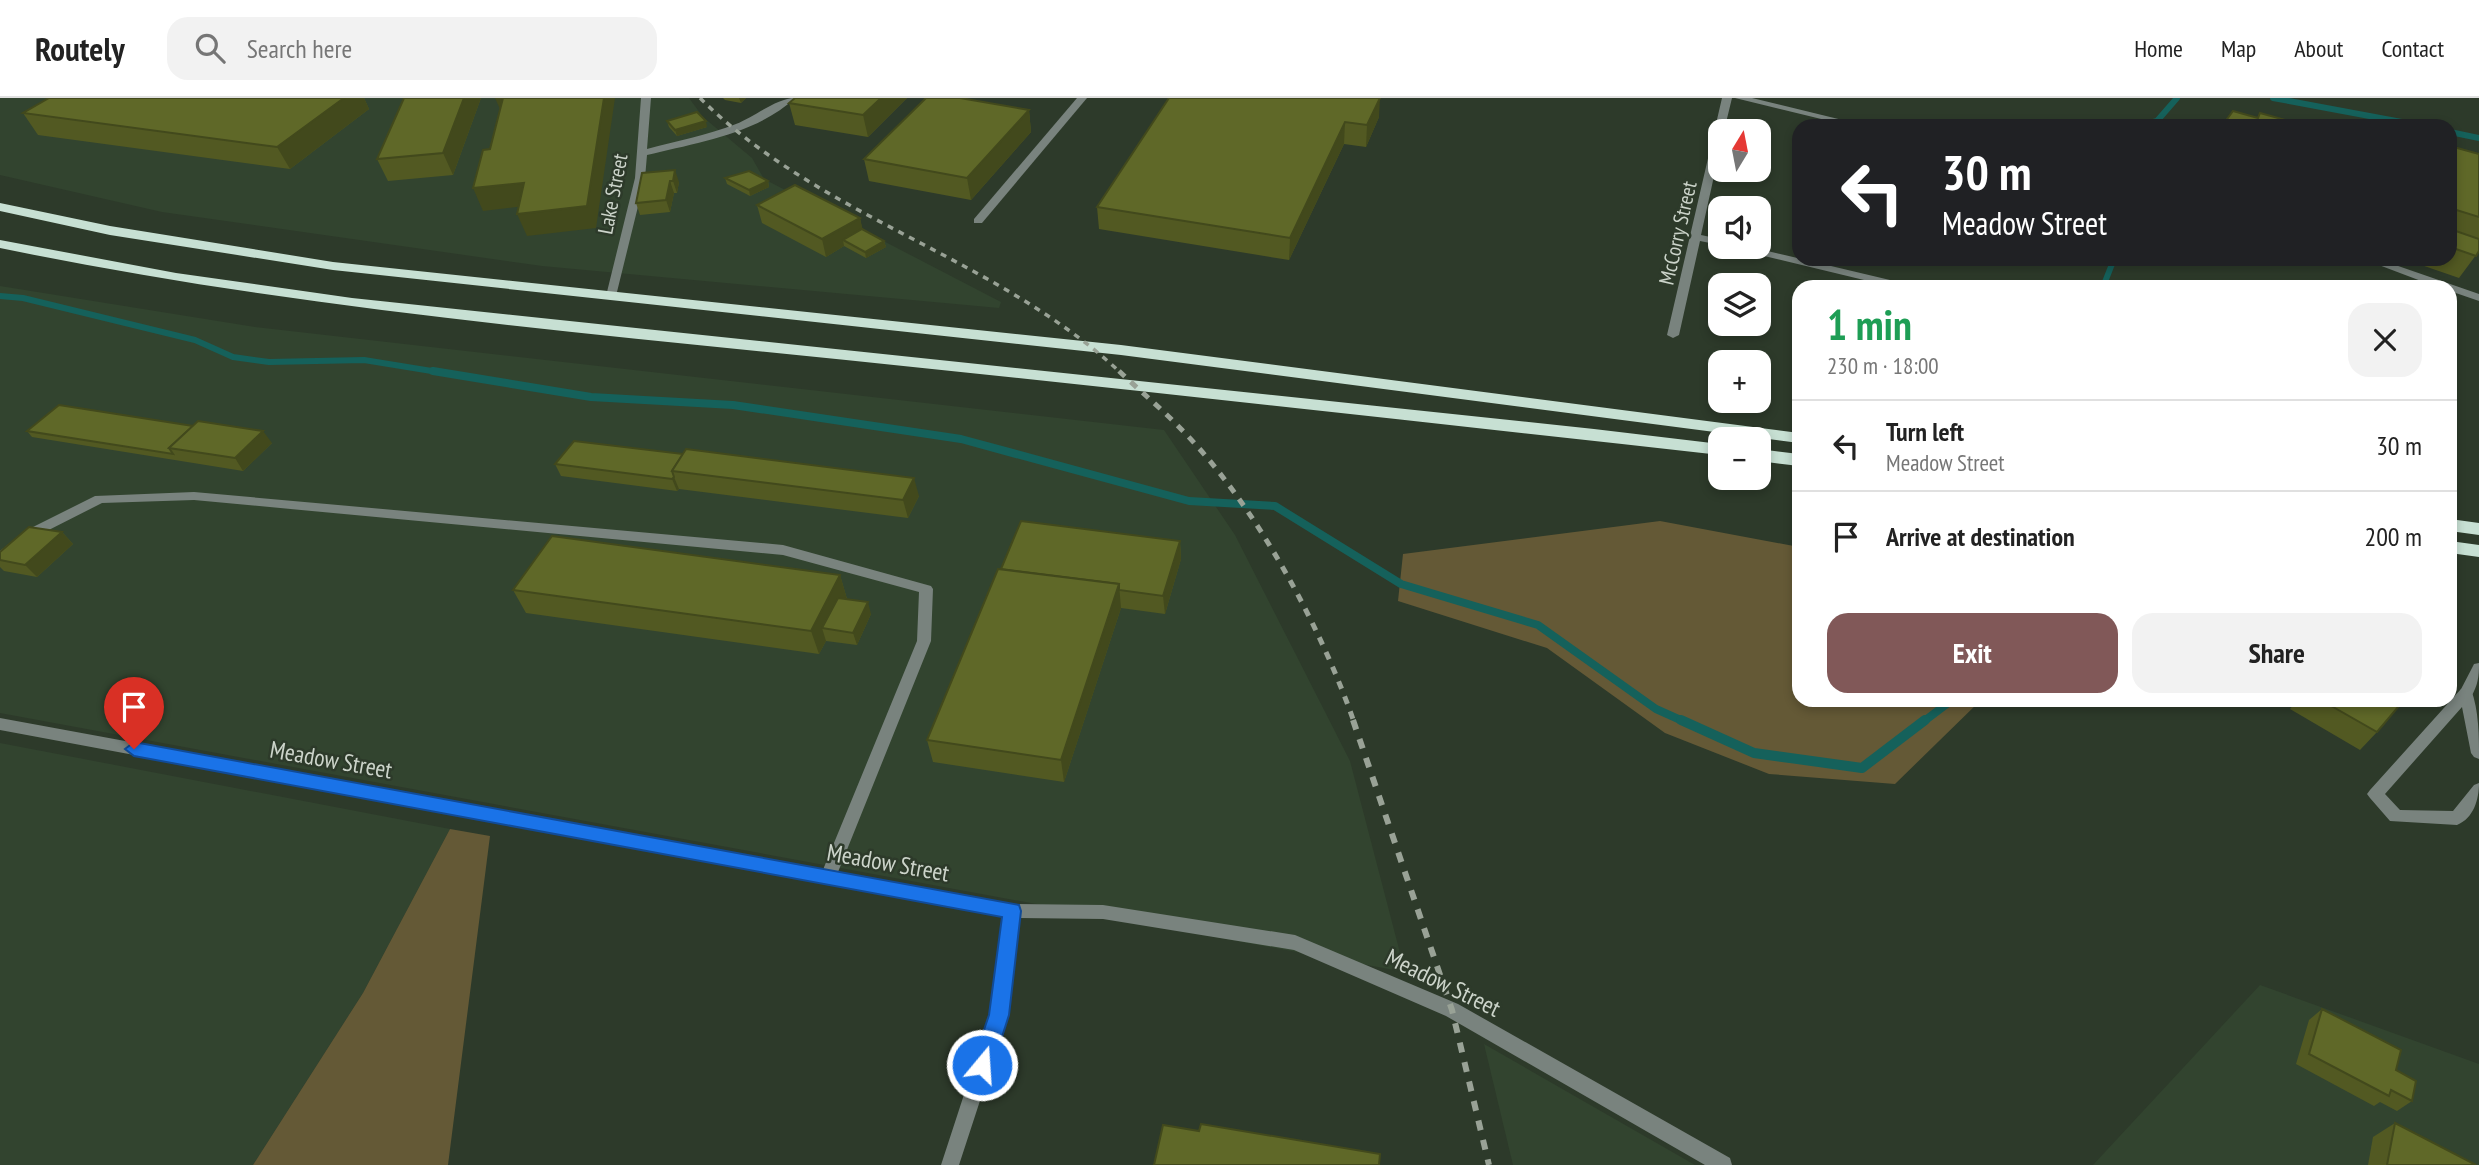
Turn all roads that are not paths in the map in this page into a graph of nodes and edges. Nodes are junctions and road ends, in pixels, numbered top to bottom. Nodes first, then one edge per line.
1 (646, 98) edge
2 (790, 98) edge
3 (1082, 98) edge
4 (1727, 98) edge
5 (1740, 98) edge
6 (1832, 119) edge
7 (642, 153) junction
8 (0, 207) edge
9 (978, 221) dead end
10 (1698, 237) junction
11 (1708, 239) edge
12 (0, 244) edge
13 (1771, 255) edge
14 (1792, 260) edge
15 (1819, 266) edge
16 (2388, 266) edge
17 (1878, 280) edge
18 (2428, 280) edge
19 (2457, 290) edge
20 (611, 296) junction
21 (2479, 298) edge
22 (1673, 335) dead end
23 (1792, 437) edge
24 (1708, 449) edge
25 (1771, 456) edge
26 (1792, 459) edge
27 (2457, 526) edge
28 (2479, 529) edge
29 (2457, 548) edge
30 (2479, 551) edge
31 (0, 558) edge
32 (2479, 668) edge
33 (2466, 693) junction
34 (2457, 703) edge
35 (2453, 707) edge
36 (0, 724) edge
37 (2479, 753) edge
38 (2479, 789) edge
39 (828, 877) junction
40 (1012, 911) junction
41 (950, 1165) edge
42 (1723, 1165) edge

1 - 7 street, Lake Street
2 - 7 street
3 - 9 street
4 - 10 street, McCorry Street
5 - 6 street
7 - 20 street, Lake Street
8 - 20 highway
10 - 11 street
10 - 22 street, McCorry Street
12 - 24 highway
13 - 14 street
15 - 17 street
16 - 18 street
19 - 21 street
20 - 23 highway
25 - 26 highway
27 - 28 highway
29 - 30 highway
31 - 39 street
32 - 33 street
33 - 34 street
33 - 37 street
35 - 38 street
36 - 39 street, Meadow Street
39 - 40 street, Meadow Street
40 - 41 street
40 - 42 street, Meadow Street

